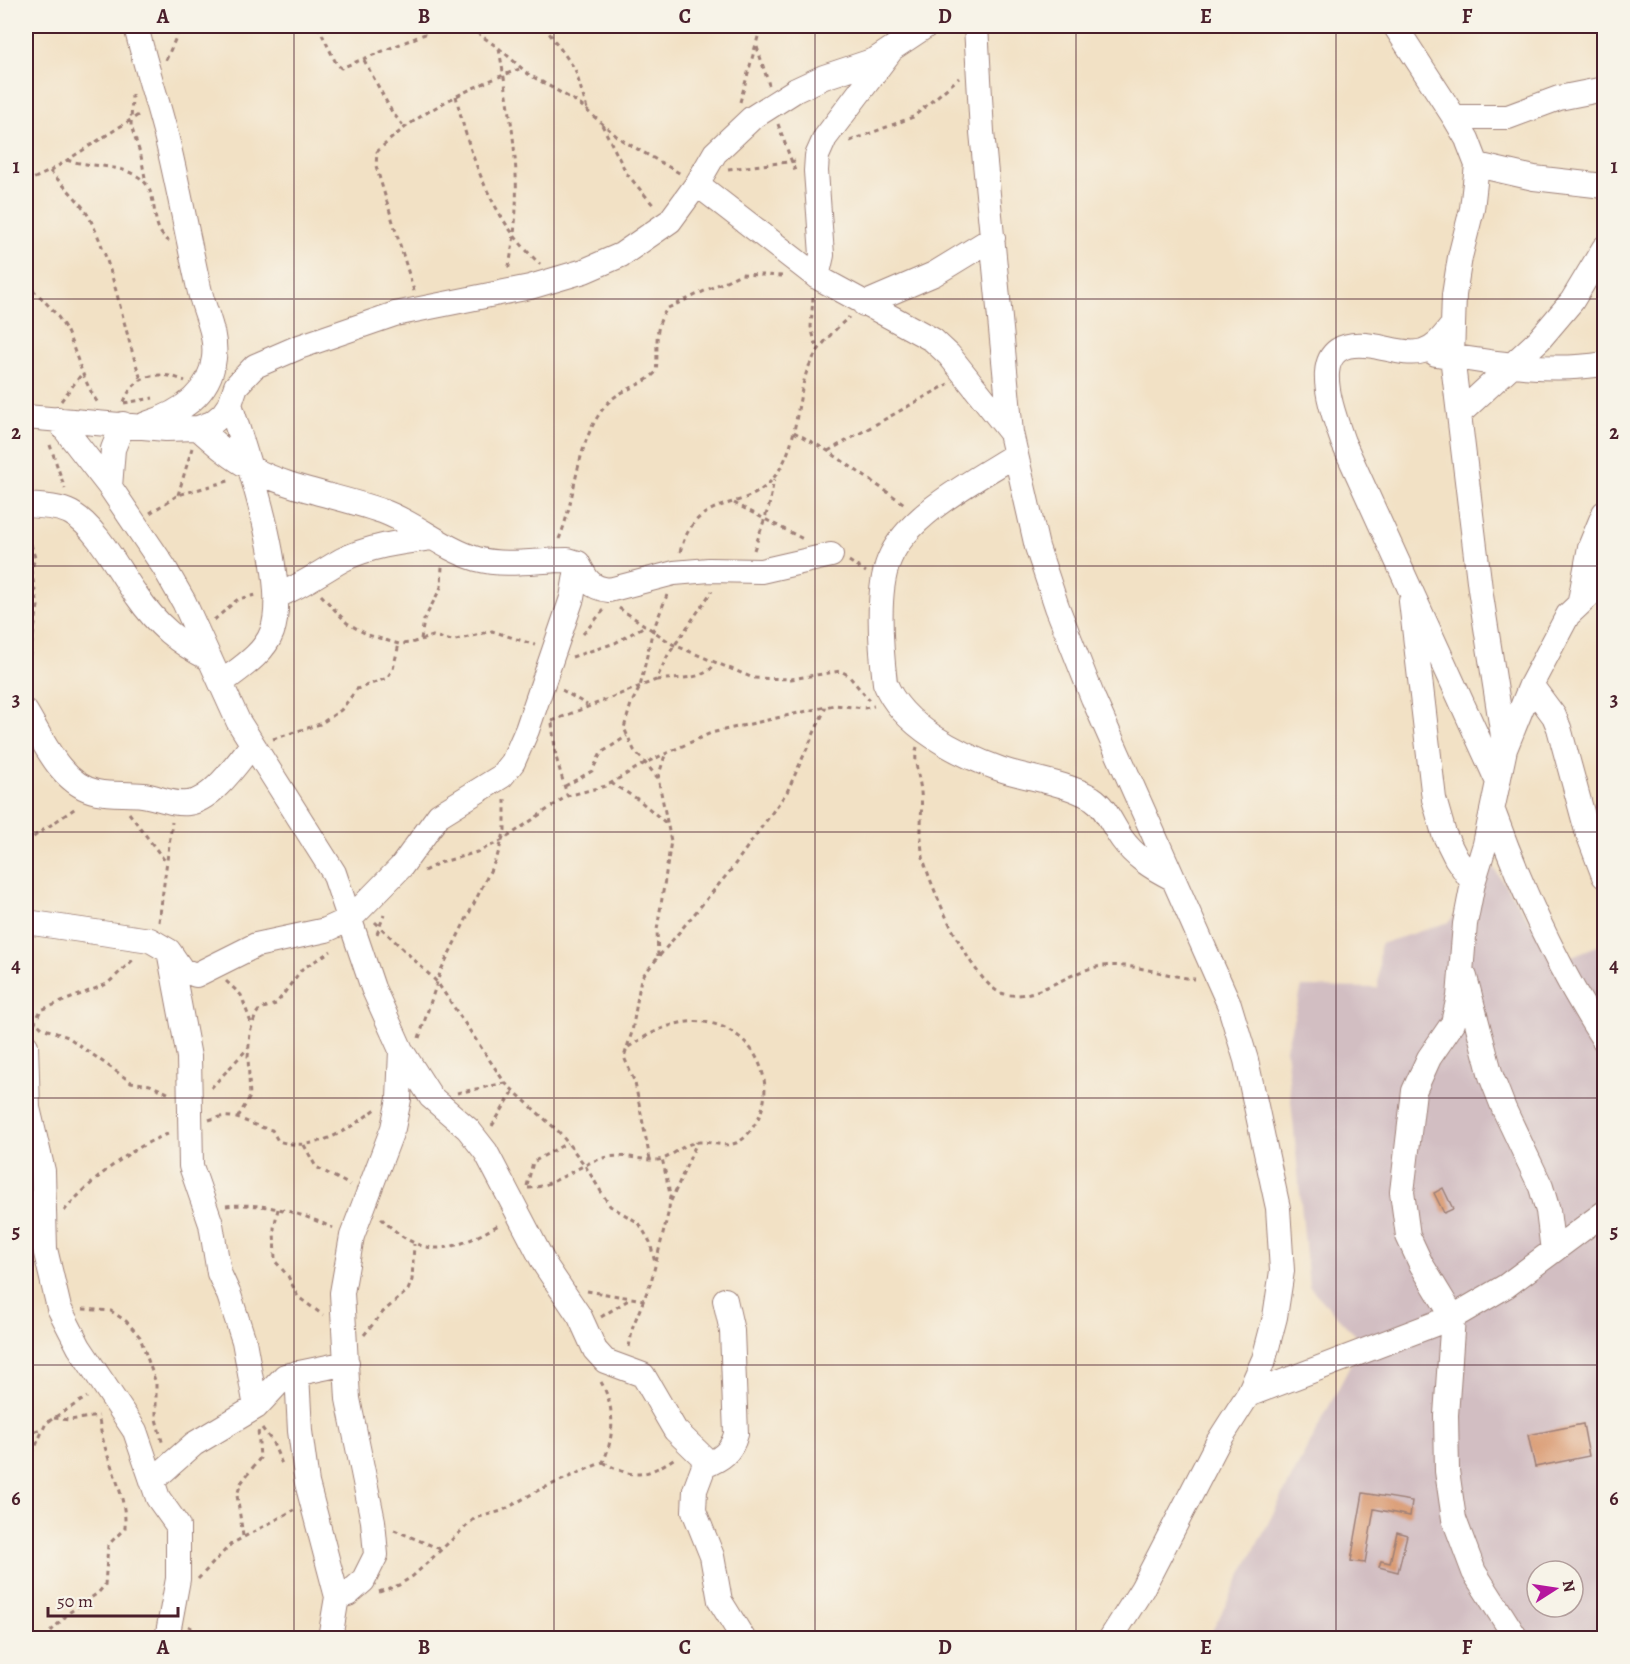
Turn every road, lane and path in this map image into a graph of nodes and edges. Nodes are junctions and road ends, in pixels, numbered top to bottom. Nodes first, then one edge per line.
1 (136, 26) edge
2 (181, 26) edge
3 (318, 26) edge
4 (428, 26) edge
5 (460, 26) edge
6 (544, 26) edge
7 (761, 26) edge
8 (926, 26) edge
9 (976, 26) edge
10 (1395, 26) edge
11 (498, 47) junction
12 (757, 47) junction
13 (890, 52) junction
14 (364, 60) junction
15 (978, 66) junction
16 (522, 68) junction
17 (503, 75) junction
18 (1605, 89) edge
19 (148, 93) junction
20 (456, 96) junction
21 (772, 104) junction
22 (587, 111) junction
23 (1454, 117) junction
24 (130, 121) junction
25 (601, 122) junction
26 (405, 128) junction
27 (734, 133) junction
28 (846, 143) dead end
29 (67, 160) junction
30 (790, 162) junction
31 (1477, 165) junction
32 (50, 171) junction
33 (796, 172) dead end
34 (701, 177) junction
35 (26, 182) edge
36 (146, 183) junction
37 (1605, 186) edge
38 (670, 220) junction
39 (512, 236) junction
40 (993, 238) junction
41 (172, 245) dead end
42 (1605, 248) edge
43 (784, 276) dead end
44 (817, 277) junction
45 (557, 280) junction
46 (26, 284) edge
47 (502, 292) junction
48 (864, 304) junction
49 (420, 308) junction
50 (1451, 327) junction
51 (817, 350) junction
52 (1422, 352) junction
53 (1452, 356) junction
54 (1605, 364) edge
55 (1511, 367) junction
56 (81, 375) junction
57 (966, 375) junction
58 (141, 379) junction
59 (200, 391) junction
60 (157, 398) dead end
61 (107, 404) dead end
62 (230, 404) junction
63 (99, 405) junction
64 (92, 406) dead end
65 (126, 414) junction
66 (1459, 414) junction
67 (26, 417) edge
68 (55, 419) junction
69 (200, 430) junction
70 (794, 432) junction
71 (1013, 444) junction
72 (828, 452) junction
73 (250, 472) junction
74 (775, 478) junction
75 (111, 488) junction
76 (178, 495) junction
77 (732, 502) junction
78 (26, 505) edge
79 (69, 512) junction
80 (1605, 513) edge
81 (923, 517) junction
82 (765, 518) junction
83 (26, 527) edge
84 (136, 527) junction
85 (440, 543) junction
86 (831, 555) junction
87 (550, 560) junction
88 (578, 563) junction
89 (730, 571) junction
90 (674, 573) junction
91 (311, 581) junction
92 (1605, 581) edge
93 (882, 585) junction
94 (1410, 587) junction
95 (277, 596) junction
96 (1580, 601) junction
97 (26, 614) edge
98 (35, 622) junction
99 (643, 627) junction
100 (199, 632) junction
101 (652, 633) junction
102 (580, 637) dead end
103 (421, 639) junction
104 (399, 644) junction
105 (674, 645) junction
106 (210, 658) junction
107 (552, 658) junction
108 (715, 663) junction
109 (26, 678) edge
110 (656, 680) junction
111 (221, 682) junction
112 (1531, 685) junction
113 (640, 687) junction
114 (557, 688) dead end
115 (587, 705) junction
116 (826, 707) junction
117 (26, 712) edge
118 (552, 721) junction
119 (527, 730) junction
120 (929, 732) junction
121 (627, 736) junction
122 (252, 745) junction
123 (1505, 749) junction
124 (665, 755) junction
125 (645, 763) junction
126 (502, 776) junction
127 (658, 778) junction
128 (1497, 780) junction
129 (611, 783) junction
130 (564, 786) junction
131 (86, 789) junction
132 (117, 794) junction
133 (567, 796) junction
134 (175, 802) junction
135 (1493, 811) junction
136 (668, 826) junction
137 (502, 840) junction
138 (26, 842) edge
139 (165, 861) junction
140 (420, 874) dead end
141 (1605, 876) edge
142 (1172, 878) junction
143 (1473, 883) junction
144 (354, 917) junction
145 (26, 922) edge
146 (160, 945) junction
147 (658, 956) junction
148 (1462, 969) junction
149 (206, 972) junction
150 (1219, 980) junction
151 (437, 982) junction
152 (181, 1006) junction
153 (26, 1012) edge
154 (35, 1023) junction
155 (252, 1024) junction
156 (1605, 1040) edge
157 (26, 1046) edge
158 (249, 1047) junction
159 (626, 1049) junction
160 (404, 1056) junction
161 (505, 1083) junction
162 (513, 1092) junction
163 (431, 1097) junction
164 (399, 1099) junction
165 (238, 1118) junction
166 (189, 1119) junction
167 (698, 1142) junction
168 (567, 1143) junction
169 (304, 1145) junction
170 (481, 1145) junction
171 (662, 1158) junction
172 (650, 1159) junction
173 (584, 1164) junction
174 (518, 1193) junction
175 (364, 1200) junction
176 (670, 1202) junction
177 (206, 1208) junction
178 (278, 1209) junction
179 (1605, 1213) edge
180 (502, 1222) junction
181 (44, 1233) junction
182 (506, 1233) dead end
183 (352, 1236) junction
184 (414, 1244) junction
185 (1553, 1251) junction
186 (655, 1263) junction
187 (562, 1289) junction
188 (632, 1298) junction
189 (644, 1300) junction
190 (725, 1300) dead end
191 (80, 1309) dead end
192 (1453, 1317) junction
193 (344, 1329) junction
194 (588, 1335) junction
195 (347, 1363) junction
196 (634, 1370) junction
197 (297, 1373) junction
198 (596, 1373) dead end
199 (98, 1375) junction
200 (1248, 1395) junction
201 (256, 1407) junction
202 (99, 1410) dead end
203 (99, 1416) junction
204 (54, 1418) junction
205 (41, 1429) junction
206 (26, 1434) edge
207 (698, 1456) junction
208 (26, 1460) edge
209 (603, 1462) junction
210 (285, 1469) dead end
211 (156, 1478) junction
212 (307, 1483) junction
213 (372, 1521) junction
214 (243, 1536) junction
215 (441, 1550) junction
216 (342, 1595) junction
217 (174, 1608) junction
218 (44, 1638) edge
219 (167, 1638) edge
220 (330, 1638) edge
221 (743, 1638) edge
222 (1112, 1638) edge
223 (1516, 1638) edge

1 - 19 street
2 - 19 path
3 - 14 path
4 - 14 path
5 - 11 path
6 - 22 path
7 - 12 path
8 - 13 street
9 - 15 street
10 - 23 street
11 - 16 path
11 - 17 path
12 - 21 path
12 - 27 path
13 - 21 street
13 - 44 street
14 - 26 path
15 - 28 path
15 - 40 street
16 - 17 path
16 - 22 path
17 - 20 path
17 - 39 path
18 - 23 street
19 - 24 path
19 - 24 path
19 - 59 street
20 - 26 path
20 - 39 path
21 - 27 street
21 - 30 path
22 - 25 path
23 - 31 street
24 - 29 path
24 - 36 path
25 - 34 path
25 - 38 path
26 - 49 path
27 - 34 street
29 - 32 path
29 - 36 path
30 - 33 path
30 - 34 path
31 - 37 street
31 - 50 street
32 - 35 path
32 - 58 path
34 - 38 street
34 - 44 street
36 - 41 path
38 - 45 street
39 - 45 path
39 - 47 path
40 - 48 street
40 - 71 street
42 - 55 street
43 - 87 path
44 - 48 street
44 - 51 path
45 - 47 street
46 - 56 path
47 - 49 street
48 - 51 path
48 - 57 street
49 - 62 street
50 - 52 street
50 - 53 street
51 - 70 path
52 - 53 street
52 - 94 street
53 - 55 street
53 - 66 street
54 - 55 street
55 - 66 street
56 - 63 path
56 - 68 path
57 - 71 street
57 - 72 path
58 - 59 path
58 - 65 path
59 - 65 street
60 - 65 path
61 - 63 path
62 - 69 street
62 - 73 street
63 - 64 path
65 - 68 street
65 - 69 street
65 - 75 street
66 - 123 street
67 - 68 street
68 - 75 street
68 - 79 path
69 - 73 street
69 - 76 path
70 - 72 path
70 - 74 path
71 - 81 street
71 - 142 street
72 - 81 path
73 - 76 path
73 - 85 street
73 - 95 street
74 - 77 path
74 - 82 path
75 - 84 street
76 - 84 path
77 - 82 path
77 - 90 path
78 - 79 street
79 - 106 street
80 - 96 street
81 - 93 street
82 - 86 path
82 - 89 path
83 - 98 path
84 - 100 street
85 - 87 street
85 - 91 street
85 - 103 path
86 - 89 street
86 - 93 path
87 - 88 street
88 - 90 street
88 - 107 street
89 - 90 street
89 - 105 path
90 - 101 path
91 - 95 street
91 - 104 path
92 - 96 street
93 - 120 street
94 - 128 street
94 - 143 street
95 - 100 path
95 - 111 street
96 - 112 street
97 - 98 path
98 - 109 path
99 - 101 path
99 - 102 path
99 - 107 path
100 - 106 street
101 - 105 path
101 - 113 path
103 - 104 path
103 - 107 path
104 - 122 path
105 - 108 path
105 - 110 path
106 - 111 street
107 - 119 street
108 - 110 path
108 - 116 path
110 - 113 path
111 - 122 street
112 - 123 street
112 - 141 street
113 - 115 path
113 - 121 path
114 - 115 path
115 - 118 path
116 - 124 path
116 - 147 path
117 - 131 street
118 - 119 path
118 - 130 path
119 - 126 street
120 - 142 street
120 - 150 path
121 - 125 path
121 - 130 path
122 - 134 street
122 - 144 street
123 - 128 street
124 - 125 path
124 - 127 path
125 - 127 path
125 - 129 path
126 - 137 path
126 - 144 street
127 - 136 path
128 - 135 street
129 - 133 path
129 - 136 path
130 - 133 path
131 - 132 street
131 - 138 path
132 - 134 street
132 - 139 path
133 - 137 path
134 - 139 path
135 - 143 street
135 - 156 street
136 - 147 path
137 - 140 path
137 - 151 path
139 - 146 path
142 - 150 street
143 - 148 street
144 - 149 street
144 - 151 path
144 - 155 path
144 - 160 street
145 - 146 street
146 - 149 street
146 - 152 street
146 - 154 path
147 - 159 path
148 - 185 street
148 - 192 street
149 - 152 street
149 - 155 path
150 - 200 street
151 - 160 path
151 - 161 path
152 - 166 street
153 - 154 path
154 - 166 path
155 - 158 path
157 - 181 street
158 - 165 path
158 - 166 path
159 - 167 path
159 - 172 path
160 - 163 street
160 - 164 street
161 - 162 path
161 - 163 path
162 - 168 path
162 - 170 path
163 - 170 street
164 - 169 path
164 - 175 street
165 - 166 path
165 - 169 path
166 - 177 street
166 - 181 path
167 - 171 path
167 - 176 path
168 - 173 path
168 - 174 path
169 - 175 path
170 - 174 street
171 - 172 path
171 - 176 path
172 - 173 path
173 - 174 path
173 - 186 path
174 - 180 path
174 - 187 street
175 - 183 street
175 - 184 path
176 - 186 path
177 - 178 path
177 - 201 street
178 - 183 path
178 - 193 path
179 - 185 street
180 - 182 path
180 - 184 path
181 - 199 street
183 - 193 street
184 - 195 path
185 - 192 street
186 - 189 path
187 - 188 path
187 - 194 street
188 - 189 path
188 - 194 path
189 - 196 path
190 - 207 street
191 - 211 path
192 - 200 street
192 - 223 street
193 - 195 street
194 - 196 street
195 - 197 street
195 - 213 street
196 - 207 street
197 - 201 street
197 - 212 street
198 - 209 path
199 - 204 path
199 - 211 street
200 - 222 street
201 - 211 street
202 - 203 path
203 - 204 path
203 - 218 path
204 - 205 path
205 - 206 path
205 - 208 path
207 - 209 path
207 - 221 street
209 - 215 path
210 - 214 path
211 - 217 street
212 - 214 path
212 - 216 street
213 - 215 path
213 - 216 street
214 - 217 path
215 - 216 path
216 - 220 street
217 - 219 street

